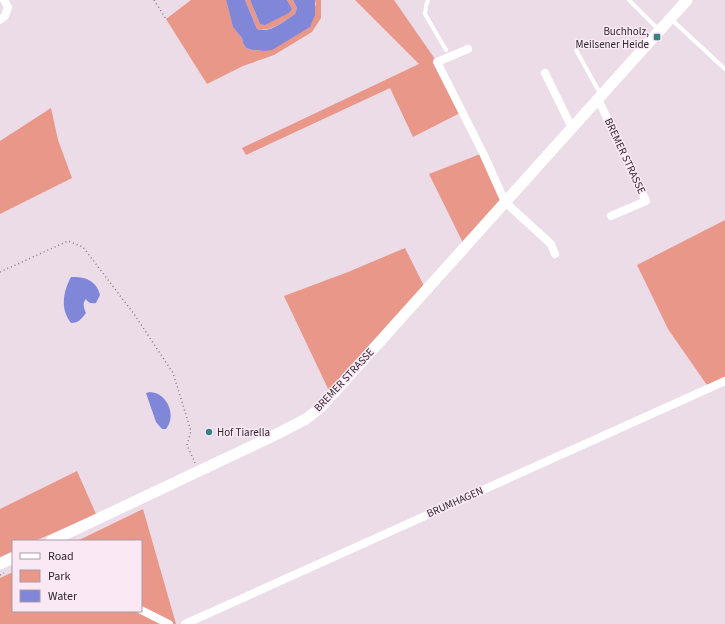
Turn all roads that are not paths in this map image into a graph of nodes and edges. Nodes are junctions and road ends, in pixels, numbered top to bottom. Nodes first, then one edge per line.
1 (4, 0) edge
2 (428, 0) edge
3 (629, 0) edge
4 (687, 0) edge
5 (670, 19) junction
6 (0, 20) edge
7 (660, 30) junction
8 (468, 49) dead end
9 (446, 50) dead end
10 (576, 50) dead end
11 (725, 69) edge
12 (545, 73) dead end
13 (599, 98) junction
14 (572, 128) junction
15 (505, 202) junction
16 (612, 216) dead end
17 (555, 254) dead end
18 (725, 381) edge
19 (54, 540) edge
20 (12, 558) edge
21 (0, 564) edge
22 (142, 610) edge
23 (169, 624) edge
24 (185, 624) edge

1 - 6 street
2 - 9 lane
3 - 7 lane
4 - 5 street, BREMER STRASSE
5 - 7 street, BREMER STRASSE
5 - 11 lane
7 - 13 street, BREMER STRASSE
8 - 15 street
10 - 13 lane
12 - 14 street
13 - 14 street, BREMER STRASSE
13 - 16 street, BREMER STRASSE
14 - 15 street, BREMER STRASSE
15 - 17 street
15 - 19 street, BREMER STRASSE
18 - 24 street, BRUMHAGEN
20 - 21 street
22 - 23 street

